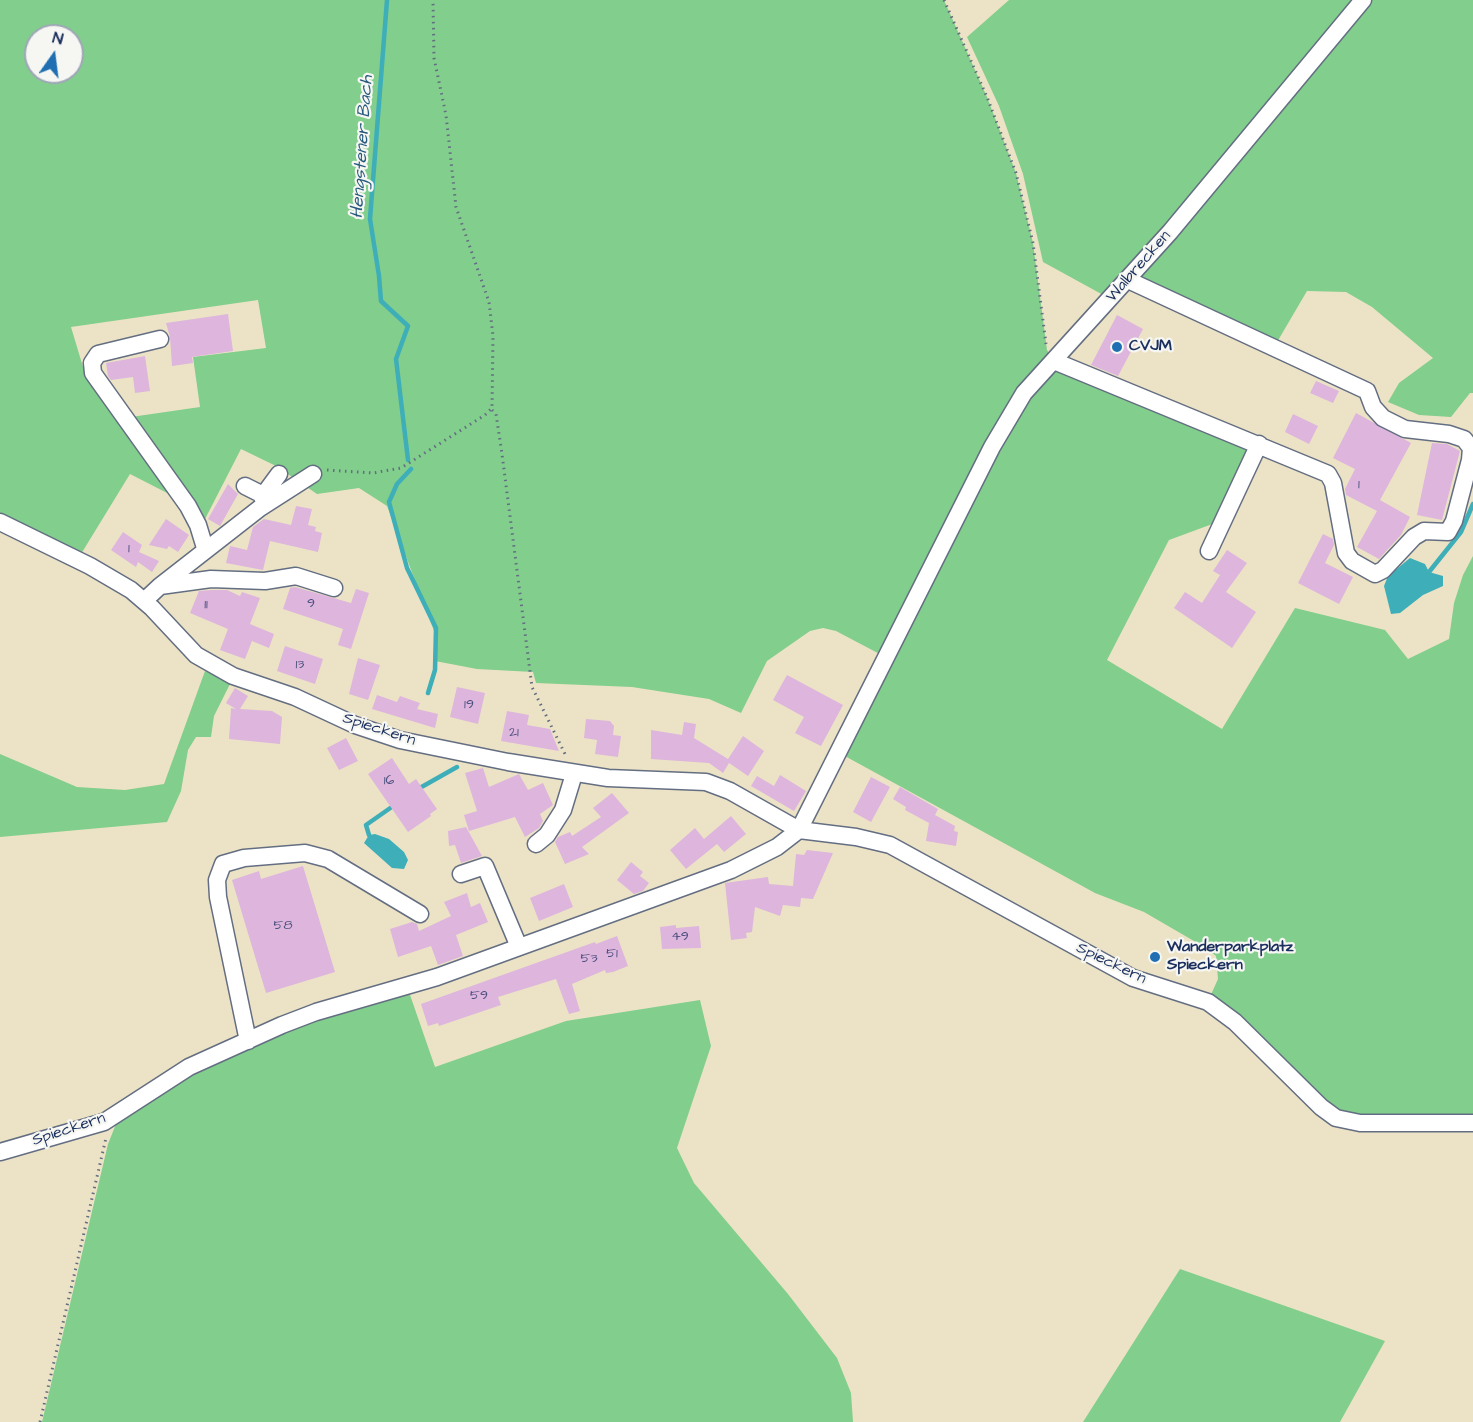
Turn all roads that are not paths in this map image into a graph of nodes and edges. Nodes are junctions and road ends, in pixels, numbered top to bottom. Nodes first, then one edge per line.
1 (1364, 0) edge
2 (1128, 280) junction
3 (160, 339) dead end
4 (1054, 361) junction
5 (1259, 444) junction
6 (279, 474) dead end
7 (313, 474) road end
8 (244, 486) dead end
9 (265, 500) junction
10 (0, 522) edge
11 (205, 548) junction
12 (1209, 551) dead end
13 (159, 586) junction
14 (334, 588) dead end
15 (144, 601) junction
16 (887, 657) joint
17 (570, 773) junction
18 (799, 830) junction
19 (536, 844) dead end
20 (461, 874) dead end
21 (420, 914) dead end
22 (519, 947) junction
23 (248, 1041) junction
24 (1473, 1123) edge
25 (0, 1152) edge

1 - 2 street, Walbrecken
2 - 4 street, Walbrecken
2 - 5 street
3 - 11 street
4 - 5 street
4 - 16 street, Walbrecken
5 - 12 street
6 - 9 street
7 - 9 street
8 - 9 street
9 - 11 street
10 - 15 street, Spieckern
11 - 13 street
13 - 14 street
13 - 15 street
15 - 17 street, Spieckern
16 - 18 street, Spieckern
17 - 18 street, Spieckern
17 - 19 street
18 - 22 street, Spieckern
18 - 24 street, Spieckern
20 - 22 street
21 - 23 street
22 - 23 street, Spieckern
23 - 25 street, Spieckern

